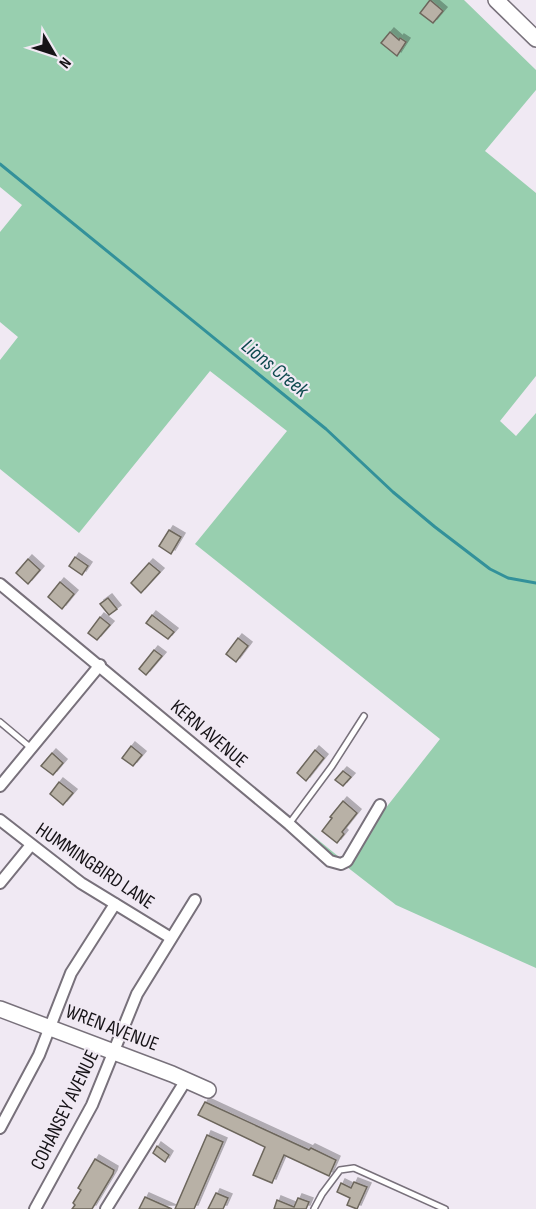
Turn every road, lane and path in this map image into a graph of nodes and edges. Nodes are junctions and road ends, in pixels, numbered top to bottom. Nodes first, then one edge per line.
1 (495, 0) edge
2 (536, 39) edge
3 (0, 584) edge
4 (100, 665) junction
5 (364, 716) dead end
6 (0, 722) edge
7 (32, 749) junction
8 (0, 786) edge
9 (380, 805) dead end
10 (0, 820) edge
11 (289, 824) junction
12 (31, 845) junction
13 (0, 883) edge
14 (195, 900) dead end
15 (115, 904) junction
16 (171, 938) junction
17 (0, 1009) edge
18 (49, 1027) junction
19 (114, 1051) junction
20 (186, 1080) junction
21 (208, 1090) dead end
22 (0, 1128) edge
23 (35, 1209) edge
24 (106, 1209) edge
25 (314, 1209) edge
26 (445, 1209) edge

1 - 2 street
3 - 4 street, KERN AVENUE
4 - 7 street
4 - 11 street, KERN AVENUE
5 - 11 lane
6 - 7 lane
7 - 8 street
9 - 11 street, KERN AVENUE
10 - 12 street, HUMMINGBIRD LANE
12 - 13 street
12 - 15 street, HUMMINGBIRD LANE
14 - 16 street, COHANSEY AVENUE
15 - 16 street, HUMMINGBIRD LANE
15 - 18 street
16 - 19 street, COHANSEY AVENUE
17 - 18 street, WREN AVENUE
18 - 19 street, WREN AVENUE
18 - 22 street
19 - 20 street, WREN AVENUE
19 - 23 street, COHANSEY AVENUE
20 - 21 street, WREN AVENUE
20 - 24 street
25 - 26 lane

